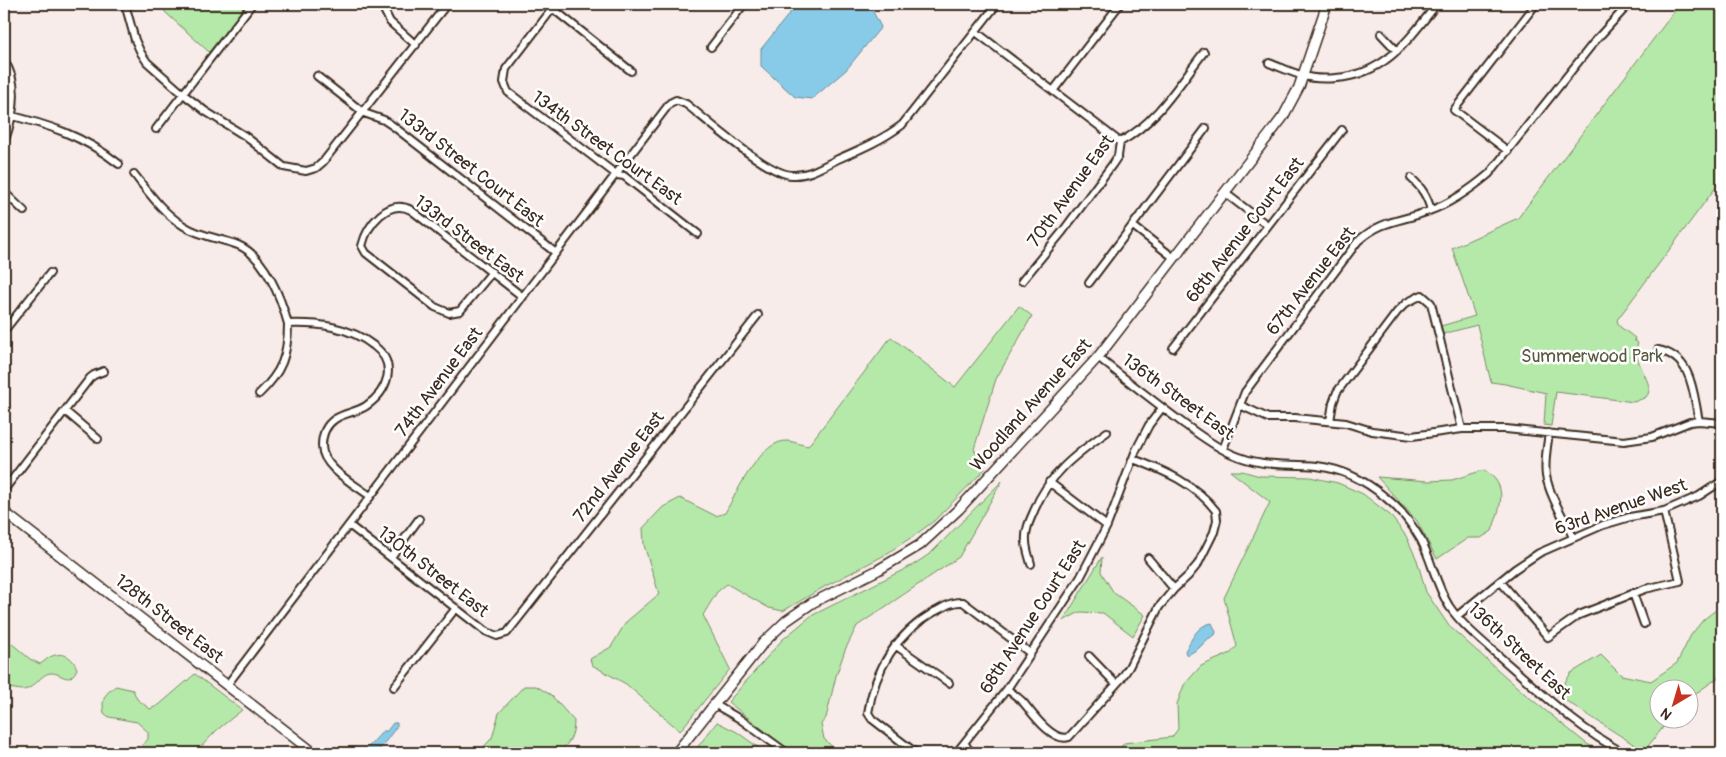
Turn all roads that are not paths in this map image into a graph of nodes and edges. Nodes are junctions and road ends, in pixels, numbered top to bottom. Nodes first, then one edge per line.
1 (125, 4) edge
2 (252, 4) edge
3 (380, 4) edge
4 (447, 4) edge
5 (744, 4) edge
6 (997, 4) edge
7 (1120, 4) edge
8 (1327, 4) edge
9 (1438, 4) edge
10 (1536, 4) edge
11 (1629, 4) edge
12 (552, 5) edge
13 (976, 32) junction
14 (1381, 34) dead end
15 (416, 45) junction
16 (711, 47) dead end
17 (1398, 51) junction
18 (1204, 52) dead end
19 (4, 61) edge
20 (1269, 63) dead end
21 (631, 70) dead end
22 (317, 76) dead end
23 (1302, 76) junction
24 (1053, 91) junction
25 (182, 93) junction
26 (364, 113) junction
27 (4, 114) edge
28 (11, 116) junction
29 (1206, 128) dead end
30 (156, 129) dead end
31 (1342, 130) dead end
32 (1120, 142) junction
33 (4, 143) edge
34 (1508, 151) junction
35 (119, 164) dead end
36 (134, 174) dead end
37 (617, 175) junction
38 (1411, 178) dead end
39 (4, 192) edge
40 (1225, 193) junction
41 (1430, 210) junction
42 (24, 211) dead end
43 (1267, 225) junction
44 (1133, 226) junction
45 (698, 234) dead end
46 (556, 253) junction
47 (1174, 258) junction
48 (492, 272) junction
49 (50, 273) dead end
50 (1022, 281) dead end
51 (1088, 283) dead end
52 (523, 297) junction
53 (758, 315) dead end
54 (288, 324) junction
55 (4, 331) edge
56 (1173, 348) dead end
57 (1658, 350) dead end
58 (1098, 357) junction
59 (104, 370) dead end
60 (259, 394) dead end
61 (1240, 405) junction
62 (1162, 408) junction
63 (65, 412) junction
64 (1330, 421) junction
65 (1699, 421) junction
66 (1722, 423) edge
67 (1462, 429) junction
68 (1107, 432) dead end
69 (1549, 433) junction
70 (98, 439) dead end
71 (1223, 449) junction
72 (1133, 459) junction
73 (1049, 482) junction
74 (1721, 485) edge
75 (4, 490) edge
76 (370, 496) junction
77 (1664, 511) junction
78 (4, 512) edge
79 (419, 519) dead end
80 (349, 525) junction
81 (1107, 526) junction
82 (1573, 537) junction
83 (391, 557) junction
84 (1148, 558) dead end
85 (1031, 564) dead end
86 (1500, 581) junction
87 (1174, 588) junction
88 (1633, 593) junction
89 (456, 608) junction
90 (1457, 616) junction
91 (1644, 624) dead end
92 (501, 636) joint
93 (896, 645) junction
94 (1030, 653) junction
95 (1089, 656) dead end
96 (949, 683) dead end
97 (1116, 684) junction
98 (227, 685) junction
99 (394, 687) dead end
100 (1007, 689) junction
101 (714, 704) junction
102 (965, 744) junction
103 (314, 753) edge
104 (676, 753) edge
105 (787, 753) edge
106 (916, 753) edge
107 (956, 753) edge
108 (971, 753) edge
109 (1624, 753) edge

1 - 25 street
2 - 25 street
3 - 15 street
4 - 15 street
5 - 16 street
6 - 13 street
7 - 24 street
8 - 23 street, Woodland Avenue East
9 - 17 street
10 - 34 street
11 - 34 street, 67th Avenue East
12 - 21 street
12 - 37 street, 134th Street Court East
13 - 24 street
13 - 37 street, 74th Avenue East
14 - 17 street
15 - 26 street
17 - 23 street
18 - 32 street, 70th Avenue East
19 - 28 street
20 - 23 street
22 - 26 street, 133rd Street Court East
23 - 40 street, Woodland Avenue East
24 - 32 street
25 - 26 street
25 - 30 street
26 - 46 street, 133rd Street Court East
27 - 28 street
28 - 33 street
28 - 35 street
29 - 44 street
31 - 43 street, 68th Avenue Court East
32 - 50 street, 70th Avenue East
34 - 41 street, 67th Avenue East
36 - 54 street
37 - 45 street, 134th Street Court East
37 - 46 street, 74th Avenue East
38 - 41 street
39 - 42 street
40 - 43 street
40 - 47 street, Woodland Avenue East
41 - 61 street, 67th Avenue East
43 - 56 street, 68th Avenue Court East
44 - 47 street
44 - 51 street
46 - 52 street, 74th Avenue East
47 - 58 street, Woodland Avenue East
48 - 48 street, 133rd Street East
48 - 52 street, 133rd Street East
49 - 55 street
52 - 76 street, 74th Avenue East
53 - 92 street, 72nd Avenue East
54 - 60 street
54 - 76 street
57 - 65 street
58 - 62 street, 136th Street East
58 - 101 street, Woodland Avenue East
59 - 63 street
61 - 64 street
61 - 71 street, 67th Avenue East
62 - 71 street, 136th Street East
62 - 72 street, 68th Avenue Court East
63 - 70 street
63 - 75 street
64 - 67 street
64 - 67 street
65 - 66 street
65 - 69 street
67 - 69 street
68 - 73 street, 68th Avenue Court East
69 - 82 street
71 - 90 street, 136th Street East
72 - 81 street, 68th Avenue Court East
72 - 87 street
73 - 81 street
73 - 85 street, 68th Avenue Court East
74 - 77 street, 63rd Avenue West
76 - 80 street, 74th Avenue East
77 - 82 street, 63rd Avenue West
77 - 88 street
78 - 98 street, 128th Street East
79 - 83 street
80 - 83 street, 130th Street East
80 - 98 street, 74th Avenue East
81 - 94 street, 68th Avenue Court East
82 - 86 street, 63rd Avenue West
83 - 89 street, 130th Street East
84 - 87 street
86 - 88 street
86 - 90 street, 63rd Avenue West
87 - 97 street
88 - 91 street
89 - 92 street, 130th Street East
89 - 99 street
90 - 109 street, 136th Street East
93 - 94 street
93 - 96 street
93 - 106 street
94 - 100 street, 68th Avenue Court East
95 - 97 street
97 - 100 street
98 - 103 street, 128th Street East
100 - 102 street, 68th Avenue Court East
101 - 104 street, Woodland Avenue East
101 - 105 street
102 - 107 street, 68th Avenue Court East
102 - 108 street

